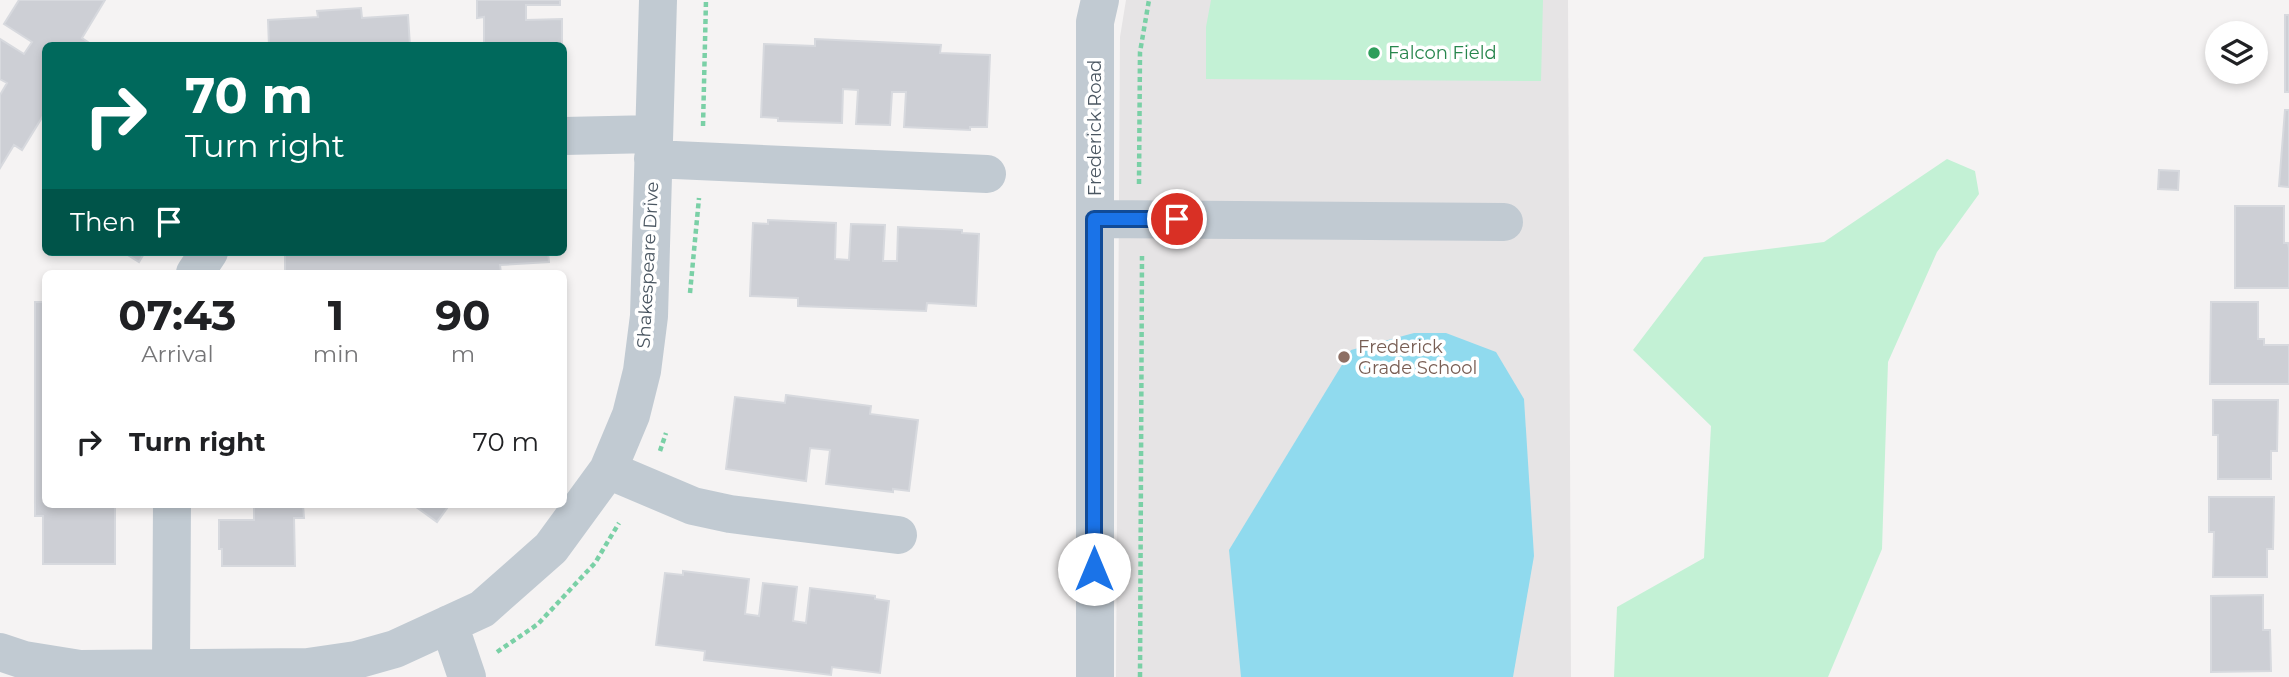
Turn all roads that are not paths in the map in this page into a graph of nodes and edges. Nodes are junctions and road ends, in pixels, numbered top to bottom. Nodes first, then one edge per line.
1 (658, 0) edge
2 (1100, 0) edge
3 (567, 136) edge
4 (654, 146) junction
5 (988, 174) dead end
6 (1094, 219) junction
7 (1504, 222) dead end
8 (608, 470) junction
9 (172, 508) edge
10 (898, 535) dead end
11 (449, 624) junction
12 (0, 652) edge
13 (171, 667) junction
14 (467, 677) edge
15 (1094, 677) edge

1 - 4 street, Shakespeare Drive
2 - 6 street, Frederick Road
3 - 4 street
4 - 5 street
4 - 8 street, Shakespeare Drive
6 - 7 street
6 - 15 street, Frederick Road
8 - 10 street
8 - 11 street, Shakespeare Drive
9 - 13 street
11 - 13 street, Shakespeare Drive
11 - 14 street
12 - 13 street, Shakespeare Drive

